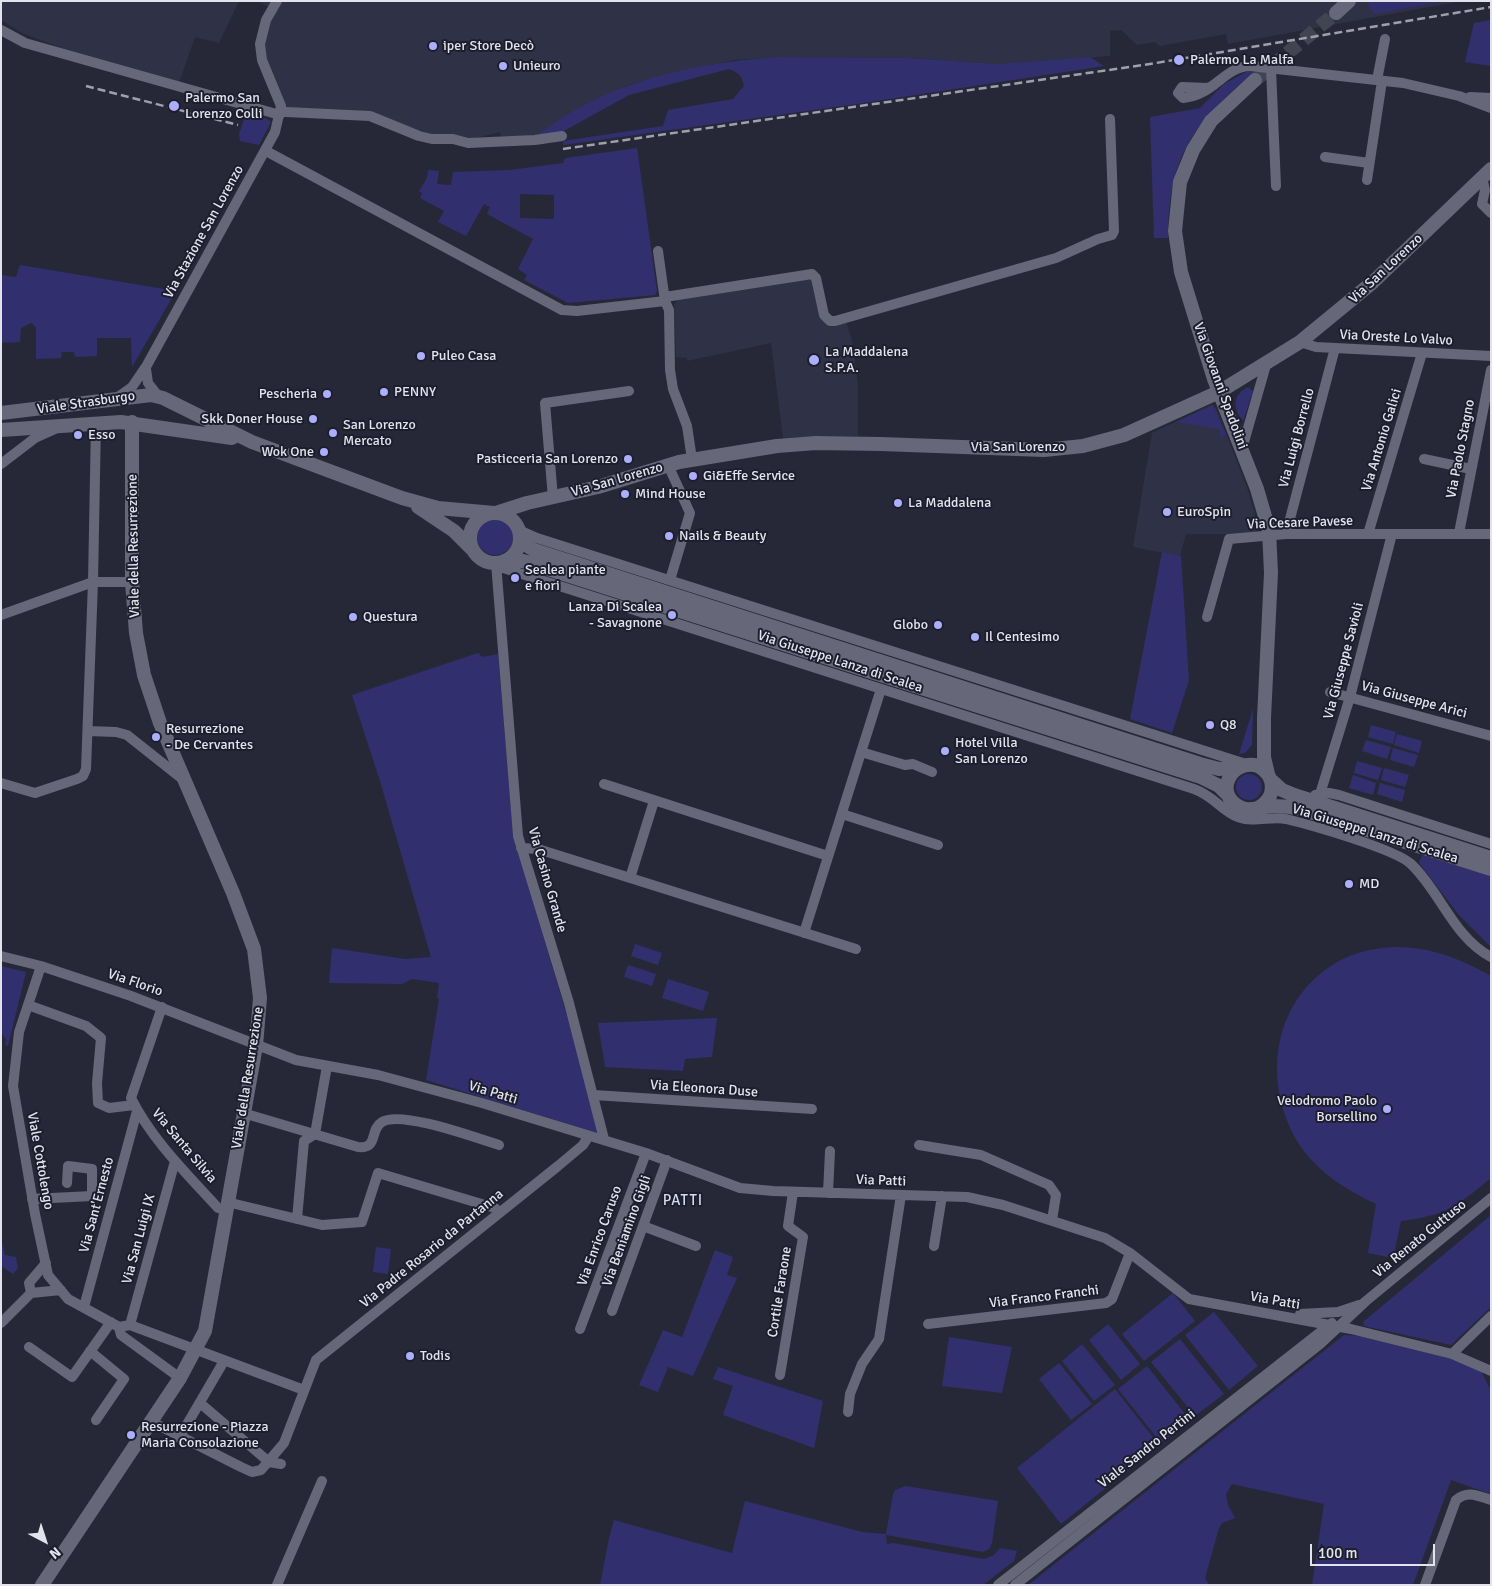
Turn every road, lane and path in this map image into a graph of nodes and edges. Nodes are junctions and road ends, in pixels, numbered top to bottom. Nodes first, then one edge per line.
1 (277, 1) edge
2 (1349, 1) edge
3 (1336, 13) tunnel mouth
4 (1, 30) edge
5 (1385, 39) dead end
6 (1271, 68) junction
7 (1255, 80) tunnel mouth
8 (1380, 80) junction
9 (1214, 85) dead end
10 (1459, 96) junction
11 (1491, 98) edge
12 (1491, 108) edge
13 (282, 113) junction
14 (1110, 119) dead end
15 (562, 136) dead end
16 (266, 151) junction
17 (1326, 157) dead end
18 (1369, 163) junction
19 (1486, 173) edge
20 (1367, 180) dead end
21 (1276, 186) dead end
22 (1491, 213) edge
23 (658, 250) dead end
24 (665, 299) junction
25 (1300, 342) junction
26 (1335, 348) junction
27 (1422, 354) junction
28 (1491, 356) edge
29 (147, 365) junction
30 (1266, 365) junction
31 (1491, 370) edge
32 (629, 391) dead end
33 (1219, 392) junction
34 (116, 398) junction
35 (164, 399) junction
36 (1, 413) edge
37 (96, 422) junction
38 (132, 422) junction
39 (66, 426) junction
40 (158, 426) junction
41 (1, 430) edge
42 (252, 442) junction
43 (1242, 449) junction
44 (692, 459) junction
45 (1424, 460) dead end
46 (1, 464) edge
47 (668, 465) junction
48 (1471, 469) junction
49 (402, 498) junction
50 (552, 498) junction
51 (495, 513) junction
52 (520, 533) junction
53 (1286, 534) junction
54 (1368, 534) junction
55 (1392, 534) junction
56 (1459, 534) junction
57 (1491, 534) edge
58 (1270, 536) junction
59 (474, 550) junction
60 (499, 563) junction
61 (670, 580) junction
62 (93, 582) junction
63 (132, 582) junction
64 (1, 616) edge
65 (1207, 617) dead end
66 (881, 689) junction
67 (1330, 692) dead end
68 (1350, 697) junction
69 (1264, 718) junction
70 (88, 731) junction
71 (1098, 731) junction
72 (1142, 732) junction
73 (1490, 732) edge
74 (861, 752) junction
75 (1244, 765) junction
76 (1124, 767) junction
77 (1176, 770) junction
78 (932, 772) dead end
79 (1270, 778) junction
80 (185, 781) junction
81 (1, 783) edge
82 (604, 784) dead end
83 (1320, 794) junction
84 (1228, 795) junction
85 (1297, 797) junction
86 (654, 801) junction
87 (1258, 808) junction
88 (842, 814) junction
89 (1370, 838) junction
90 (1491, 844) edge
91 (938, 845) dead end
92 (521, 848) junction
93 (828, 856) junction
94 (1491, 858) edge
95 (1491, 869) edge
96 (630, 878) junction
97 (804, 933) junction
98 (856, 949) dead end
99 (1, 956) edge
100 (1491, 957) edge
101 (40, 965) junction
102 (28, 1006) junction
103 (162, 1007) junction
104 (256, 1046) junction
105 (327, 1066) junction
106 (594, 1096) junction
107 (136, 1108) junction
108 (812, 1109) dead end
109 (243, 1113) junction
110 (316, 1134) junction
111 (588, 1137) junction
112 (604, 1139) junction
113 (499, 1145) dead end
114 (919, 1145) dead end
115 (830, 1151) dead end
116 (646, 1153) junction
117 (668, 1160) junction
118 (175, 1161) junction
119 (67, 1183) dead end
120 (793, 1192) junction
121 (828, 1193) junction
122 (901, 1195) junction
123 (942, 1196) junction
124 (1491, 1198) edge
125 (32, 1199) junction
126 (226, 1206) junction
127 (499, 1213) junction
128 (296, 1220) junction
129 (1052, 1220) junction
130 (643, 1226) junction
131 (696, 1246) dead end
132 (934, 1246) dead end
133 (1130, 1253) junction
134 (46, 1263) junction
135 (61, 1290) junction
136 (31, 1293) junction
137 (1365, 1302) junction
138 (84, 1307) junction
139 (1237, 1308) junction
140 (612, 1311) dead end
141 (1491, 1316) edge
142 (1, 1323) edge
143 (928, 1324) dead end
144 (115, 1325) junction
145 (130, 1325) junction
146 (1335, 1326) junction
147 (580, 1330) dead end
148 (1317, 1340) junction
149 (30, 1347) dead end
150 (197, 1349) junction
151 (90, 1352) junction
152 (1452, 1354) junction
153 (224, 1361) junction
154 (1491, 1371) edge
155 (780, 1375) dead end
156 (180, 1378) junction
157 (304, 1390) junction
158 (200, 1403) junction
159 (848, 1412) dead end
160 (96, 1420) dead end
161 (152, 1422) junction
162 (180, 1438) junction
163 (269, 1462) junction
164 (281, 1464) dead end
165 (322, 1481) dead end
166 (1491, 1500) edge
167 (42, 1585) edge
168 (277, 1585) edge
169 (998, 1585) edge
170 (1015, 1585) edge
171 (1424, 1585) edge

1 - 13 street
2 - 3 street
4 - 13 street
5 - 8 street
6 - 8 street
6 - 9 street
6 - 21 street
7 - 33 street, Via Giovanni Spadolini
8 - 10 street
8 - 18 street
10 - 11 street
10 - 12 street
13 - 15 street
13 - 16 street, Via Stazione San Lorenzo
14 - 24 street
16 - 24 street
16 - 29 street, Via Stazione San Lorenzo
17 - 18 street
18 - 20 street
19 - 22 street
19 - 25 street, Via San Lorenzo
23 - 24 street
24 - 44 street
25 - 26 street, Via Oreste Lo Valvo
25 - 30 street, Via San Lorenzo
26 - 27 street, Via Oreste Lo Valvo
26 - 53 street, Via Luigi Borrello
27 - 28 street, Via Oreste Lo Valvo
27 - 54 street, Via Antonio Galici
29 - 34 street, Via Stazione San Lorenzo
29 - 35 street
30 - 33 street, Via San Lorenzo
30 - 43 street
31 - 48 street, Via Paolo Stagno
32 - 50 street
33 - 43 street, Via Giovanni Spadolini
33 - 44 street, Via San Lorenzo
34 - 35 street, Viale Strasburgo
34 - 36 street, Viale Strasburgo
35 - 40 street
35 - 42 street
37 - 38 street, Viale Strasburgo
37 - 39 street, Viale Strasburgo
37 - 62 street
38 - 40 street, Viale Strasburgo
38 - 63 street, Viale della Resurrezione
39 - 41 street, Viale Strasburgo
39 - 46 street
40 - 42 street, Viale Strasburgo
42 - 49 street, Via San Lorenzo
43 - 58 street, Via Giovanni Spadolini
44 - 47 street, Via San Lorenzo
45 - 48 street
47 - 50 street, Via San Lorenzo
47 - 61 street
48 - 56 street, Via Paolo Stagno
49 - 51 street, Via San Lorenzo
49 - 59 street, Via San Lorenzo
50 - 51 street, Via San Lorenzo
50 - 52 street, Via San Lorenzo
51 - 52 street
51 - 59 street
52 - 60 street
52 - 61 street, Via Giuseppe Lanza di Scalea
52 - 71 street, Via Giuseppe Lanza di Scalea
53 - 54 street, Via Cesare Pavese
53 - 58 street, Via Cesare Pavese
54 - 55 street, Via Cesare Pavese
55 - 56 street, Via Cesare Pavese
55 - 68 street, Via Giuseppe Savioli
56 - 57 street, Via Cesare Pavese
58 - 65 street, Via Cesare Pavese
58 - 69 street, Via Giovanni Spadolini
59 - 60 street
60 - 66 street, Via Giuseppe Lanza di Scalea
60 - 77 street, Via Giuseppe Lanza di Scalea
60 - 92 street, Via Casino Grande
61 - 72 street, Via Giuseppe Lanza di Scalea
62 - 63 street
62 - 64 street
62 - 70 street
63 - 80 street, Viale della Resurrezione
66 - 74 street
66 - 76 street, Via Giuseppe Lanza di Scalea
67 - 68 street, Via Giuseppe Arici
68 - 73 street, Via Giuseppe Arici
68 - 83 street, Via Giuseppe Savioli
69 - 75 street, Via Giovanni Spadolini
69 - 79 street, Via Giovanni Spadolini
70 - 80 street
70 - 81 street
71 - 72 street, Via Giuseppe Lanza di Scalea
71 - 75 street, Via Giuseppe Lanza di Scalea
72 - 75 street, Via Giuseppe Lanza di Scalea
74 - 78 street
74 - 88 street
75 - 79 street
75 - 84 street
76 - 77 street, Via Giuseppe Lanza di Scalea
76 - 89 street, Via Giuseppe Lanza di Scalea
77 - 84 street, Via Giuseppe Lanza di Scalea
79 - 85 street, Via Giuseppe Lanza di Scalea
79 - 87 street
80 - 104 street, Viale della Resurrezione
82 - 86 street
83 - 85 street, Via Giuseppe Lanza di Scalea
83 - 90 street, Via Giuseppe Lanza di Scalea
84 - 87 street
85 - 94 street, Via Giuseppe Lanza di Scalea
86 - 93 street
86 - 96 street
87 - 89 street, Via Giuseppe Lanza di Scalea
88 - 91 street
88 - 93 street
89 - 95 street, Via Giuseppe Lanza di Scalea
89 - 100 street, Via Giuseppe Lanza di Scalea
92 - 96 street
92 - 106 street, Via Casino Grande
93 - 97 street
96 - 97 street
97 - 98 street
99 - 101 street, Via Florio
101 - 102 street, Viale Cottolengo
101 - 103 street, Via Florio
102 - 107 street
102 - 125 street, Viale Cottolengo
103 - 104 street, Via Florio
103 - 107 street, Via Santa Silvia
104 - 105 street, Via Patti
104 - 109 street, Viale della Resurrezione
105 - 110 street
105 - 111 street, Via Patti
106 - 108 street, Via Eleonora Duse
106 - 112 street, Via Casino Grande
107 - 118 street, Via Santa Silvia
107 - 138 street, Via Sant'Ernesto
109 - 110 street
109 - 126 street, Viale della Resurrezione
110 - 113 street
110 - 128 street
111 - 112 street, Via Patti
111 - 127 street, Via Padre Rosario da Partanna
112 - 116 street, Via Patti
114 - 129 street
115 - 121 street
116 - 117 street, Via Patti
116 - 147 street, Via Enrico Caruso
117 - 120 street, Via Patti
117 - 130 street, Via Beniamino Gigli
118 - 126 street, Via Santa Silvia
118 - 145 street, Via San Luigi IX
119 - 125 street
120 - 121 street, Via Patti
120 - 155 street, Cortile Faraone
121 - 122 street, Via Patti
122 - 123 street, Via Patti
122 - 159 street
123 - 129 street, Via Patti
123 - 132 street
124 - 137 street, Via Renato Guttuso
125 - 134 street, Viale Cottolengo
126 - 128 street
126 - 150 street, Viale della Resurrezione
127 - 128 street
127 - 157 street, Via Padre Rosario da Partanna
129 - 133 street, Via Patti
130 - 131 street
130 - 140 street, Via Beniamino Gigli
133 - 139 street, Via Patti
133 - 143 street, Via Franco Franchi
134 - 135 street, Viale Cottolengo
134 - 136 street
135 - 136 street
135 - 138 street, Viale Cottolengo
136 - 142 street
137 - 139 street
137 - 146 street, Via Renato Guttuso
138 - 144 street, Viale Cottolengo
139 - 146 street, Via Patti
141 - 152 street
144 - 145 street
144 - 151 street
144 - 156 street, Viale Cottolengo
145 - 150 street
146 - 148 street, Via Renato Guttuso
146 - 152 street, Via Patti
148 - 169 street, Viale Sandro Pertini
148 - 170 street, Viale Sandro Pertini
149 - 151 street
150 - 153 street
150 - 156 street, Viale della Resurrezione
151 - 160 street
152 - 154 street, Via Patti
153 - 157 street
153 - 158 street
156 - 161 street, Viale della Resurrezione
157 - 163 street, Via Padre Rosario da Partanna
158 - 162 street
158 - 163 street
161 - 162 street
161 - 167 street, Viale della Resurrezione
162 - 163 street
163 - 164 street
165 - 168 street
166 - 171 street

